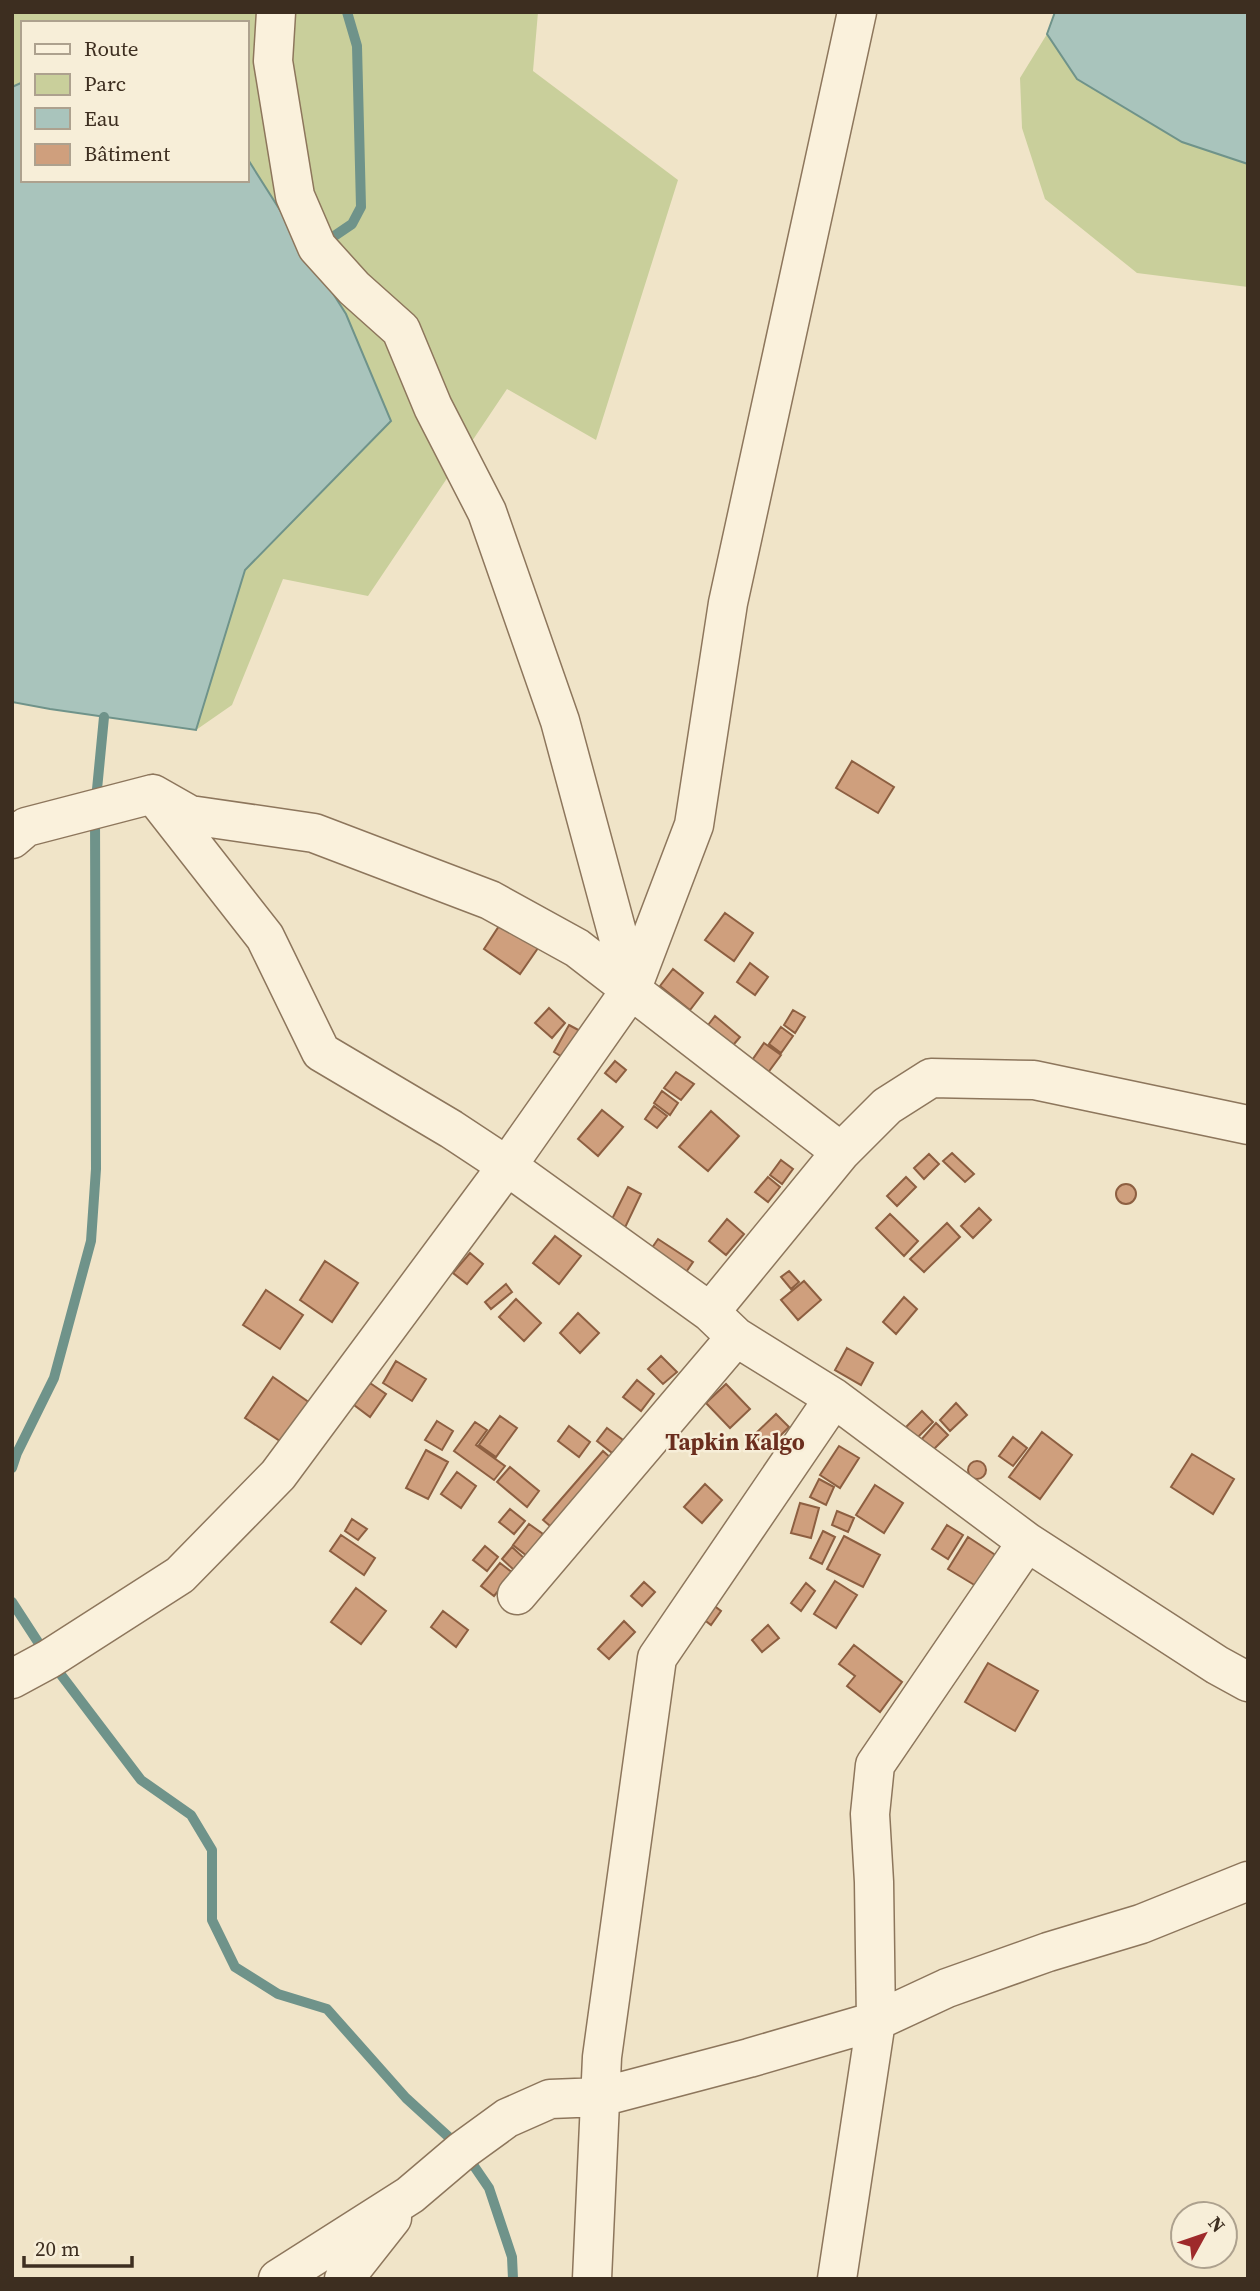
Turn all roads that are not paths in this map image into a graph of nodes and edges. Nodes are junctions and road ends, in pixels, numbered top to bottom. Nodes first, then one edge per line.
1 (276, 12) edge
2 (857, 12) edge
3 (153, 794) junction
4 (12, 839) edge
5 (632, 988) junction
6 (1248, 1125) edge
7 (841, 1152) junction
8 (507, 1166) junction
9 (723, 1324) junction
10 (834, 1398) junction
11 (1027, 1542) junction
12 (517, 1595) dead end
13 (12, 1679) edge
14 (1248, 1682) edge
15 (1248, 1881) edge
16 (876, 2021) junction
17 (601, 2097) junction
18 (411, 2195) junction
19 (278, 2279) edge
20 (344, 2279) edge
21 (592, 2279) edge
22 (837, 2279) edge

1 - 5 street
2 - 5 street
3 - 4 street
3 - 5 street
3 - 8 street
5 - 7 street
5 - 8 street
6 - 7 street
7 - 9 street
8 - 9 street
8 - 13 street
9 - 10 street
9 - 12 street
10 - 11 street
10 - 17 street
11 - 14 street
11 - 16 street
15 - 16 street
16 - 17 street
16 - 22 street
17 - 18 street
17 - 21 street
18 - 19 street
18 - 20 street

